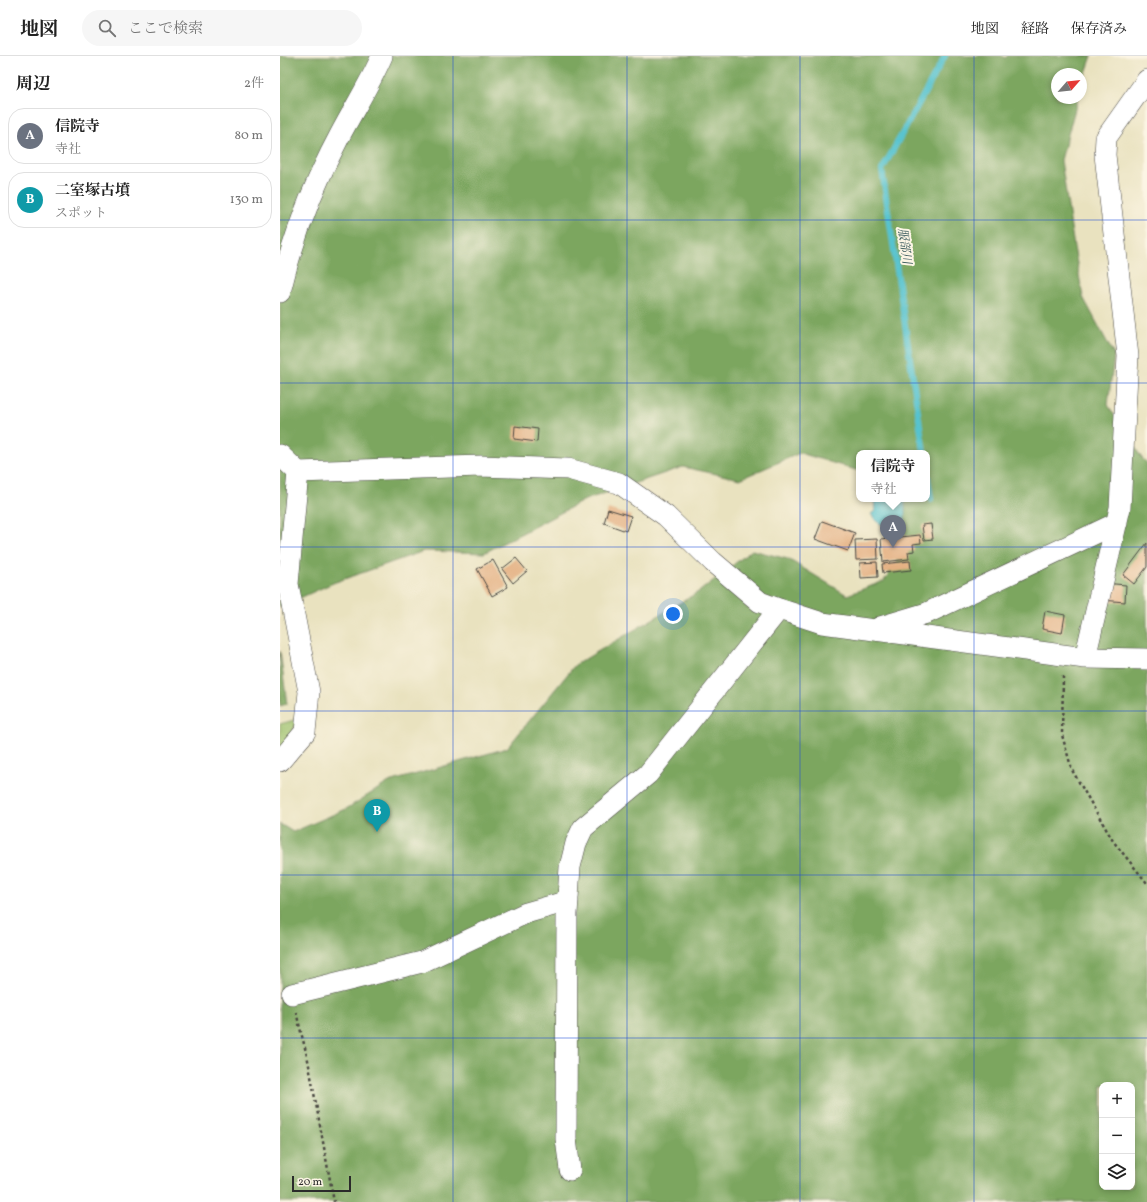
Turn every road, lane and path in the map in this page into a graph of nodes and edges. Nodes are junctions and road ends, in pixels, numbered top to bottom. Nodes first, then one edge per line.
1 (382, 56) edge
2 (1147, 80) edge
3 (280, 292) edge
4 (280, 455) edge
5 (298, 472) junction
6 (1117, 523) junction
7 (779, 609) junction
8 (873, 630) junction
9 (1076, 657) junction
10 (1147, 659) edge
11 (280, 761) edge
12 (1147, 883) edge
13 (568, 901) junction
14 (292, 994) joint
15 (570, 1170) dead end
16 (334, 1202) edge

1 - 3 street
2 - 6 street
4 - 5 street
5 - 7 street
5 - 11 street
6 - 8 street
6 - 9 street
7 - 8 street
7 - 13 street
8 - 9 street
9 - 10 street
9 - 12 path
13 - 14 street
13 - 15 street
14 - 16 path

